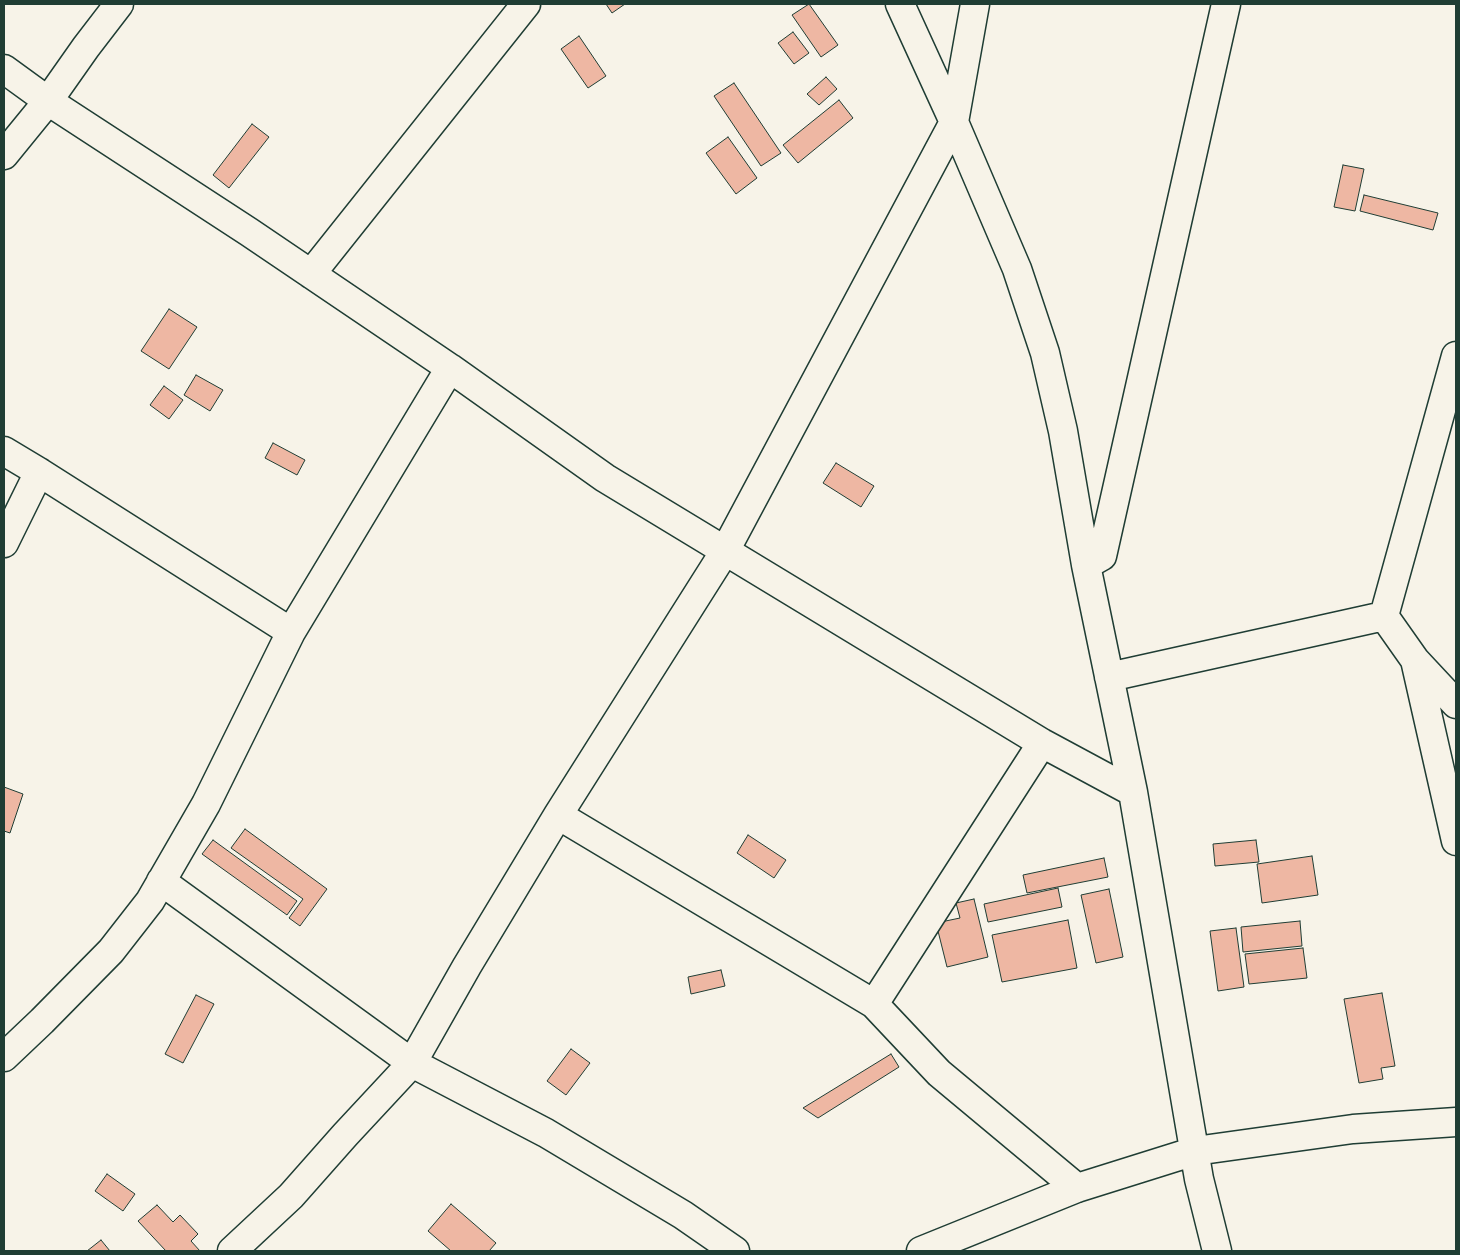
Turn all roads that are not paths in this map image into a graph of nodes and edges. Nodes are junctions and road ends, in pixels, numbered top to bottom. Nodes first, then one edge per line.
1 (120, 4) edge
2 (526, 4) edge
3 (900, 4) edge
4 (975, 4) edge
5 (1226, 4) edge
6 (4, 69) edge
7 (48, 101) junction
8 (954, 122) junction
9 (4, 156) edge
10 (311, 274) junction
11 (1456, 356) edge
12 (450, 368) junction
13 (4, 450) edge
14 (39, 472) junction
15 (4, 543) edge
16 (725, 551) junction
17 (1086, 565) junction
18 (1384, 616) junction
19 (291, 632) junction
20 (1415, 660) junction
21 (1109, 678) junction
22 (1456, 704) edge
23 (1042, 743) junction
24 (1133, 792) junction
25 (558, 815) junction
26 (1456, 841) edge
27 (161, 881) junction
28 (874, 1004) junction
29 (4, 1057) edge
30 (412, 1063) junction
31 (1456, 1122) edge
32 (1195, 1151) junction
33 (1078, 1188) junction
34 (232, 1251) edge
35 (736, 1251) edge
36 (921, 1251) edge
37 (1217, 1251) edge

1 - 7 street
2 - 10 street
3 - 8 street
4 - 8 street
5 - 17 street
6 - 7 street
7 - 9 street
7 - 10 street
8 - 16 street
8 - 17 street
10 - 12 street
11 - 18 street
12 - 16 street
12 - 19 street
13 - 14 street
14 - 15 street
14 - 19 street
16 - 23 street
16 - 25 street
17 - 21 street
18 - 20 street
18 - 21 street
19 - 27 street
20 - 22 street
20 - 26 street
21 - 24 street
23 - 24 street
23 - 28 street
24 - 32 street
25 - 28 street
25 - 30 street
27 - 29 street
27 - 30 street
28 - 33 street
30 - 34 street
30 - 35 street
31 - 32 street
32 - 33 street
32 - 37 street
33 - 36 street

